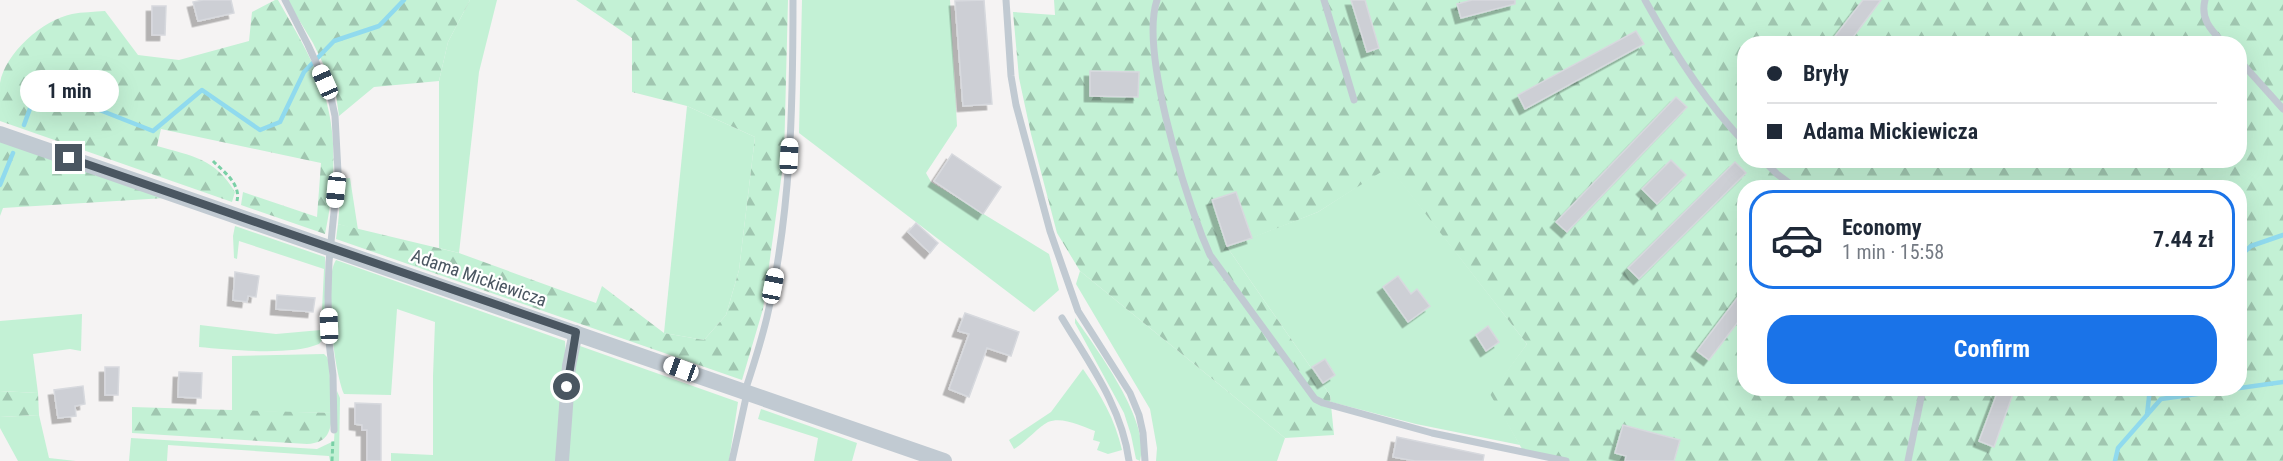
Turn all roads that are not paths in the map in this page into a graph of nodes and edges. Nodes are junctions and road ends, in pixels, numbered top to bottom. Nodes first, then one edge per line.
1 (285, 0) edge
2 (793, 0) edge
3 (1006, 0) edge
4 (1157, 0) edge
5 (1324, 0) edge
6 (1645, 0) edge
7 (2205, 0) edge
8 (2216, 36) edge
9 (2247, 69) edge
10 (1354, 100) dead end
11 (2283, 110) edge
12 (0, 134) edge
13 (1737, 135) edge
14 (1771, 168) edge
15 (1785, 180) edge
16 (331, 248) junction
17 (1062, 318) dead end
18 (576, 332) junction
19 (746, 392) junction
20 (1921, 396) edge
21 (334, 430) road end
22 (562, 461) edge
23 (732, 461) edge
24 (944, 461) edge
25 (1129, 461) edge
26 (1145, 461) edge
27 (1566, 461) edge
28 (1908, 461) edge

1 - 16 lane
2 - 19 lane
3 - 26 lane
4 - 27 lane
5 - 10 lane
6 - 13 lane
7 - 8 lane
9 - 11 lane
12 - 16 street, Adama Mickiewicza
14 - 15 lane
16 - 18 street, Adama Mickiewicza
16 - 21 lane
17 - 25 lane
18 - 19 street, Adama Mickiewicza
18 - 22 street
19 - 23 lane
19 - 24 street, Adama Mickiewicza
20 - 28 lane

